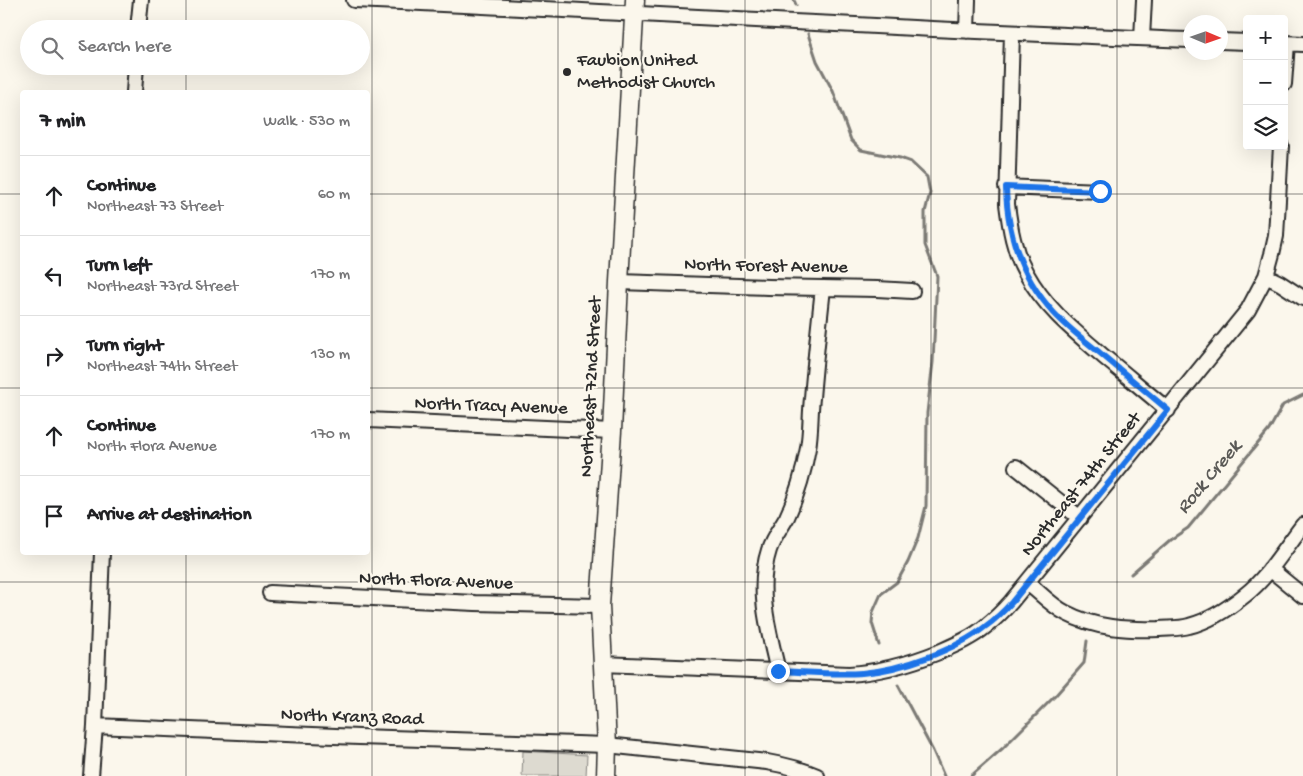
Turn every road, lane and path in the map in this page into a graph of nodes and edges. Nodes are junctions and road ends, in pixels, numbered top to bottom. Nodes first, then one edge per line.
1 (141, 0) edge
2 (354, 0) edge
3 (968, 0) edge
4 (1144, 0) edge
5 (416, 1) edge
6 (634, 7) edge
7 (139, 20) edge
8 (967, 31) junction
9 (1012, 33) junction
10 (1142, 38) junction
11 (1183, 40) edge
12 (1228, 41) edge
13 (1243, 42) edge
14 (1288, 43) edge
15 (1303, 44) edge
16 (135, 75) edge
17 (134, 90) edge
18 (1281, 150) edge
19 (1006, 187) junction
20 (1100, 191) dead end
21 (1266, 276) junction
22 (619, 282) junction
23 (822, 288) junction
24 (912, 291) dead end
25 (1303, 298) edge
26 (1168, 410) junction
27 (370, 420) edge
28 (612, 431) junction
29 (1016, 467) dead end
30 (1080, 518) junction
31 (1303, 525) edge
32 (102, 555) edge
33 (1270, 569) junction
34 (1028, 582) junction
35 (270, 593) dead end
36 (1303, 596) edge
37 (600, 606) junction
38 (602, 664) junction
39 (778, 671) junction
40 (95, 726) junction
41 (607, 745) junction
42 (91, 776) edge
43 (606, 776) edge
44 (817, 776) edge

1 - 7 street
2 - 5 street
3 - 8 street
4 - 10 street
5 - 6 street
6 - 8 street
6 - 22 main road, Northeast 72nd Street
8 - 9 street
9 - 10 street
9 - 19 street
10 - 11 street
12 - 13 street
14 - 15 street
16 - 17 street
18 - 21 street, Northeast 74th Street
19 - 20 street
19 - 26 street
21 - 25 street
21 - 26 street, Northeast 74th Street
22 - 23 street, North Forest Avenue
22 - 28 main road, Northeast 72nd Street
23 - 24 street, North Forest Avenue
23 - 39 street
26 - 30 street, Northeast 74th Street
27 - 28 street, North Tracy Avenue
28 - 37 main road, Northeast 72nd Street
29 - 30 street
30 - 34 street, Northeast 74th Street
31 - 33 street
32 - 40 street
33 - 34 street
33 - 36 street
34 - 39 street
35 - 37 street, North Flora Avenue
37 - 38 main road, Northeast 72nd Street
38 - 39 street
38 - 41 main road, Northeast 72nd Street
40 - 41 street, North Kranz Road
40 - 42 street
41 - 43 main road, Northeast 72nd Street
41 - 44 street, North Kranz Road

